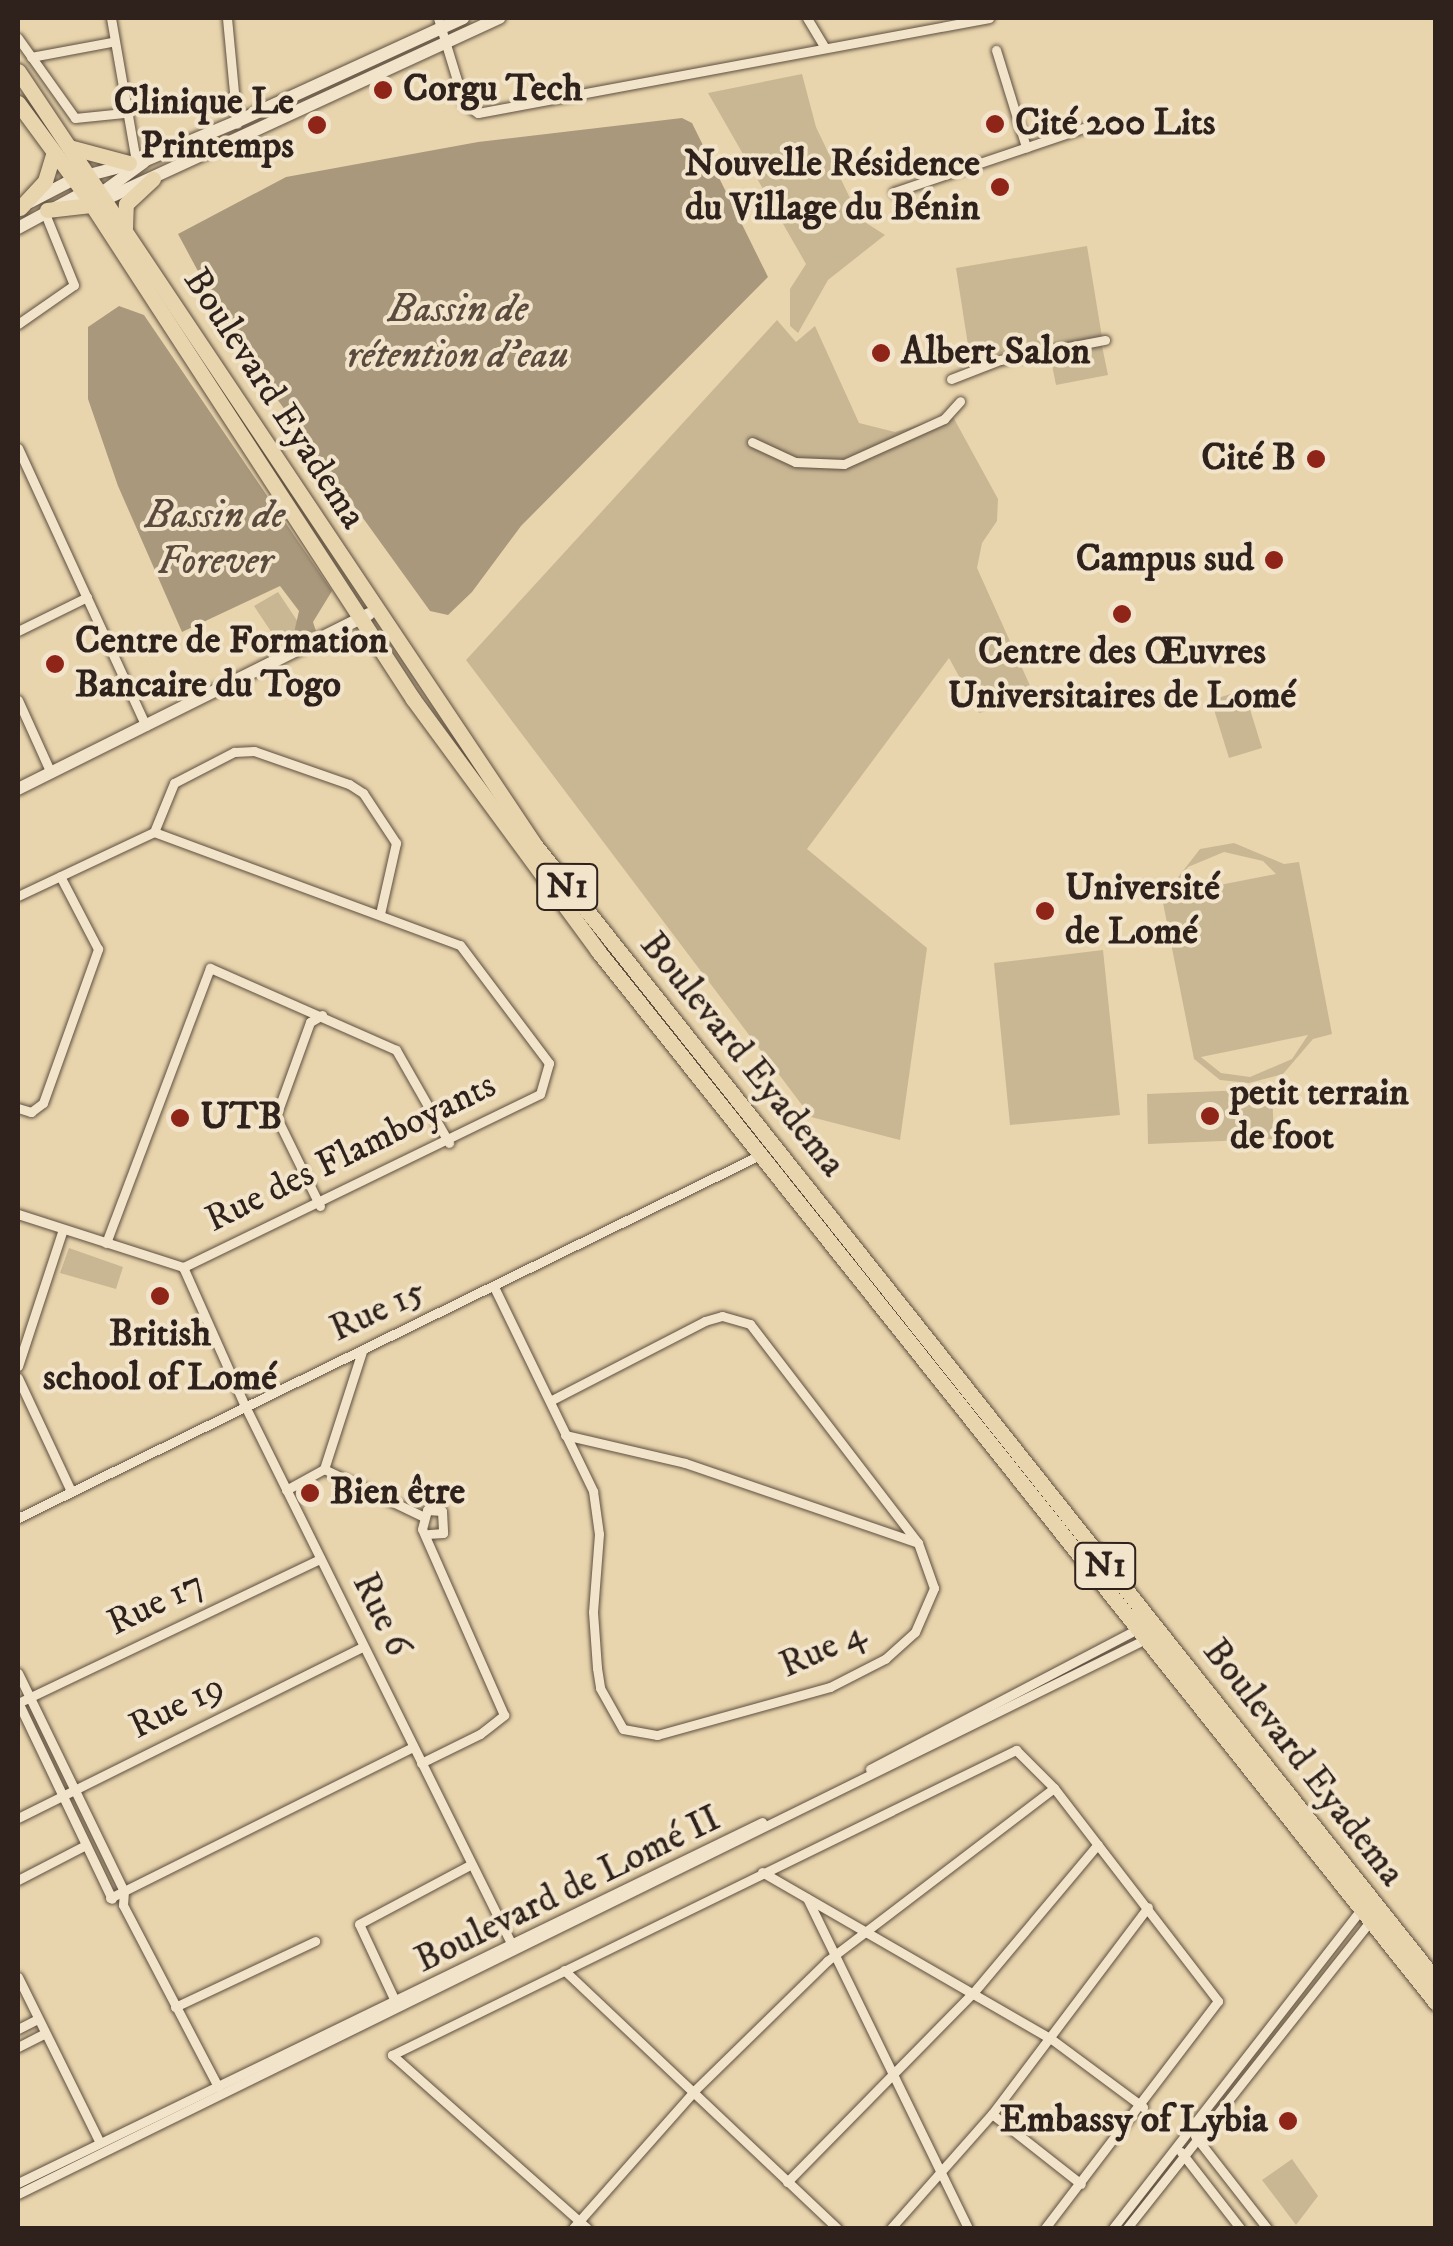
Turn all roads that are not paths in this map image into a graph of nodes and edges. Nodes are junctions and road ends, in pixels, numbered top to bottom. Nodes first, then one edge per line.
1 (111, 18) edge
2 (226, 18) edge
3 (463, 18) edge
4 (499, 18) edge
5 (807, 18) edge
6 (989, 18) edge
7 (440, 23) edge
8 (18, 38) edge
9 (111, 42) junction
10 (447, 46) junction
11 (826, 48) junction
12 (996, 50) dead end
13 (32, 57) junction
14 (18, 70) edge
15 (18, 103) edge
16 (124, 113) junction
17 (236, 122) junction
18 (1083, 128) dead end
19 (242, 138) junction
20 (69, 147) junction
21 (1026, 148) junction
22 (53, 154) junction
23 (137, 163) junction
24 (153, 179) junction
25 (90, 192) junction
26 (894, 192) dead end
27 (32, 208) edge
28 (18, 228) edge
29 (128, 237) junction
30 (18, 324) edge
31 (1105, 340) dead end
32 (951, 379) dead end
33 (960, 401) dead end
34 (752, 442) dead end
35 (18, 448) edge
36 (30, 473) junction
37 (18, 479) edge
38 (87, 597) junction
39 (367, 615) junction
40 (18, 631) edge
41 (18, 700) edge
42 (146, 726) junction
43 (50, 773) junction
44 (18, 789) edge
45 (154, 832) junction
46 (60, 876) junction
47 (18, 896) edge
48 (380, 914) junction
49 (322, 1015) junction
50 (18, 1108) edge
51 (449, 1143) junction
52 (771, 1152) junction
53 (320, 1206) junction
54 (18, 1214) edge
55 (63, 1229) junction
56 (106, 1243) junction
57 (183, 1267) junction
58 (495, 1289) junction
59 (362, 1351) junction
60 (18, 1366) edge
61 (18, 1378) edge
62 (550, 1401) junction
63 (244, 1406) junction
64 (565, 1435) junction
65 (324, 1469) junction
66 (286, 1490) junction
67 (71, 1492) junction
68 (422, 1516) junction
69 (18, 1518) edge
70 (427, 1534) junction
71 (918, 1543) junction
72 (320, 1559) junction
73 (1148, 1631) junction
74 (363, 1647) junction
75 (18, 1673) edge
76 (30, 1698) junction
77 (18, 1703) edge
78 (413, 1747) junction
79 (420, 1763) junction
80 (1054, 1788) junction
81 (76, 1791) junction
82 (64, 1796) junction
83 (18, 1818) edge
84 (1098, 1844) junction
85 (84, 1846) junction
86 (468, 1866) junction
87 (762, 1872) junction
88 (18, 1880) edge
89 (124, 1891) junction
90 (110, 1898) junction
91 (807, 1898) junction
92 (123, 1905) junction
93 (1148, 1907) junction
94 (1369, 1911) junction
95 (865, 1931) junction
96 (315, 1941) dead end
97 (511, 1943) junction
98 (835, 1955) junction
99 (564, 1970) junction
100 (18, 1977) edge
101 (1436, 1980) edge
102 (973, 1993) junction
103 (396, 2003) junction
104 (1436, 2003) edge
105 (175, 2007) junction
106 (38, 2018) junction
107 (18, 2029) edge
108 (45, 2033) junction
109 (1050, 2038) junction
110 (18, 2046) edge
111 (894, 2078) junction
112 (216, 2084) junction
113 (694, 2090) junction
114 (221, 2094) junction
115 (1144, 2107) junction
116 (992, 2114) junction
117 (1190, 2129) junction
118 (1199, 2140) junction
119 (99, 2141) junction
120 (1176, 2146) junction
121 (1185, 2156) junction
122 (940, 2172) junction
123 (788, 2182) junction
124 (18, 2183) edge
125 (1081, 2184) junction
126 (18, 2194) edge
127 (580, 2226) edge
128 (837, 2228) edge
129 (891, 2228) edge
130 (968, 2228) edge
131 (1045, 2228) edge
132 (1112, 2228) edge
133 (1127, 2228) edge
134 (1240, 2228) edge
135 (1267, 2228) edge

1 - 9 street
2 - 17 street
3 - 7 main road
4 - 10 main road
5 - 11 street
6 - 11 street
7 - 10 street
7 - 17 main road
8 - 13 street
9 - 13 street
9 - 16 street
10 - 11 street
10 - 19 main road
12 - 21 street
13 - 16 street
14 - 20 highway, Boulevard Eyadema / N1
15 - 22 highway, N1
16 - 23 street
17 - 19 street
17 - 23 main road
18 - 21 street
19 - 24 main road
20 - 23 highway
20 - 25 highway, Boulevard Eyadema / N1
21 - 26 street
22 - 25 highway, N1
22 - 27 highway
23 - 25 main road
23 - 25 main road
24 - 25 main road
24 - 29 highway
25 - 27 highway
25 - 27 main road
25 - 29 highway, Boulevard Eyadema / N1
25 - 39 highway, N1
27 - 28 main road
27 - 30 street
29 - 39 highway, Boulevard Eyadema / N1
31 - 32 street
33 - 34 street
35 - 36 street
36 - 37 street
36 - 38 street
38 - 40 street
38 - 42 street
39 - 42 main road
39 - 52 highway, Boulevard Eyadema / N1
41 - 43 street
42 - 43 main road
43 - 44 main road
45 - 46 street
45 - 48 street, Rue des Flamboyants
45 - 48 street
46 - 47 street
46 - 50 street
48 - 51 street, Rue des Flamboyants
49 - 51 street
49 - 53 street
49 - 56 street
51 - 53 street, Rue des Flamboyants
52 - 58 street, Rue 15
52 - 73 highway, Boulevard Eyadema / N1
53 - 57 street, Rue des Flamboyants
54 - 55 street, Rue des Flamboyants
55 - 56 street, Rue des Flamboyants
55 - 60 street
56 - 57 street, Rue des Flamboyants
57 - 63 street, Rue 6
58 - 59 street, Rue 15
58 - 62 street, Rue 4
59 - 63 street, Rue 15
59 - 65 street
61 - 67 street
62 - 64 street, Rue 4
62 - 71 street, Rue 4
63 - 66 street, Rue 6
63 - 67 street, Rue 15
64 - 71 street
64 - 71 street, Rue 4
65 - 66 street
65 - 68 street
66 - 72 street, Rue 6
67 - 69 street, Rue 15
68 - 70 street
68 - 70 street
70 - 79 street
72 - 74 street, Rue 6
72 - 76 street, Rue 17
73 - 94 highway, N1
73 - 97 street, Boulevard de Lomé II
73 - 103 street, Boulevard de Lomé II
74 - 78 street, Rue 6
74 - 81 street, Rue 19
75 - 76 street
76 - 77 street, Rue 17
76 - 81 street
77 - 82 street
78 - 79 street, Rue 6
78 - 89 street
79 - 86 street, Rue 6
80 - 84 street
80 - 87 street
80 - 95 street
81 - 82 street, Rue 19
81 - 89 street
82 - 83 street, Rue 19
82 - 85 street
84 - 93 street
84 - 102 street
85 - 88 street
85 - 90 street
86 - 97 street, Rue 6
86 - 103 street
87 - 91 street
87 - 99 street
89 - 90 street
89 - 92 street
90 - 92 street
91 - 95 street
91 - 98 street
92 - 105 street
93 - 109 street
93 - 115 street
94 - 101 highway, Boulevard Eyadema / N1
94 - 104 highway, Boulevard Eyadema / N1
94 - 117 street
94 - 118 street
95 - 98 street
95 - 102 street
96 - 105 street
97 - 103 street, Boulevard de Lomé II
98 - 111 street
98 - 113 street
99 - 113 street
99 - 127 street
100 - 106 street
102 - 109 street
102 - 111 street
103 - 112 street, Boulevard de Lomé II
103 - 114 street, Boulevard de Lomé II
105 - 112 street
106 - 107 street
106 - 108 street
108 - 110 street
108 - 119 street
109 - 115 street
109 - 116 street
111 - 122 street
111 - 123 street
112 - 114 street
112 - 119 street, Boulevard de Lomé II
113 - 123 street
113 - 127 street
114 - 126 street, Boulevard de Lomé II
115 - 125 street
116 - 122 street
116 - 125 street
117 - 118 street
117 - 120 street
118 - 121 street
118 - 135 street
119 - 124 street, Boulevard de Lomé II
120 - 121 street
120 - 132 street
121 - 133 street
121 - 134 street
122 - 129 street
122 - 130 street
123 - 128 street
125 - 131 street

